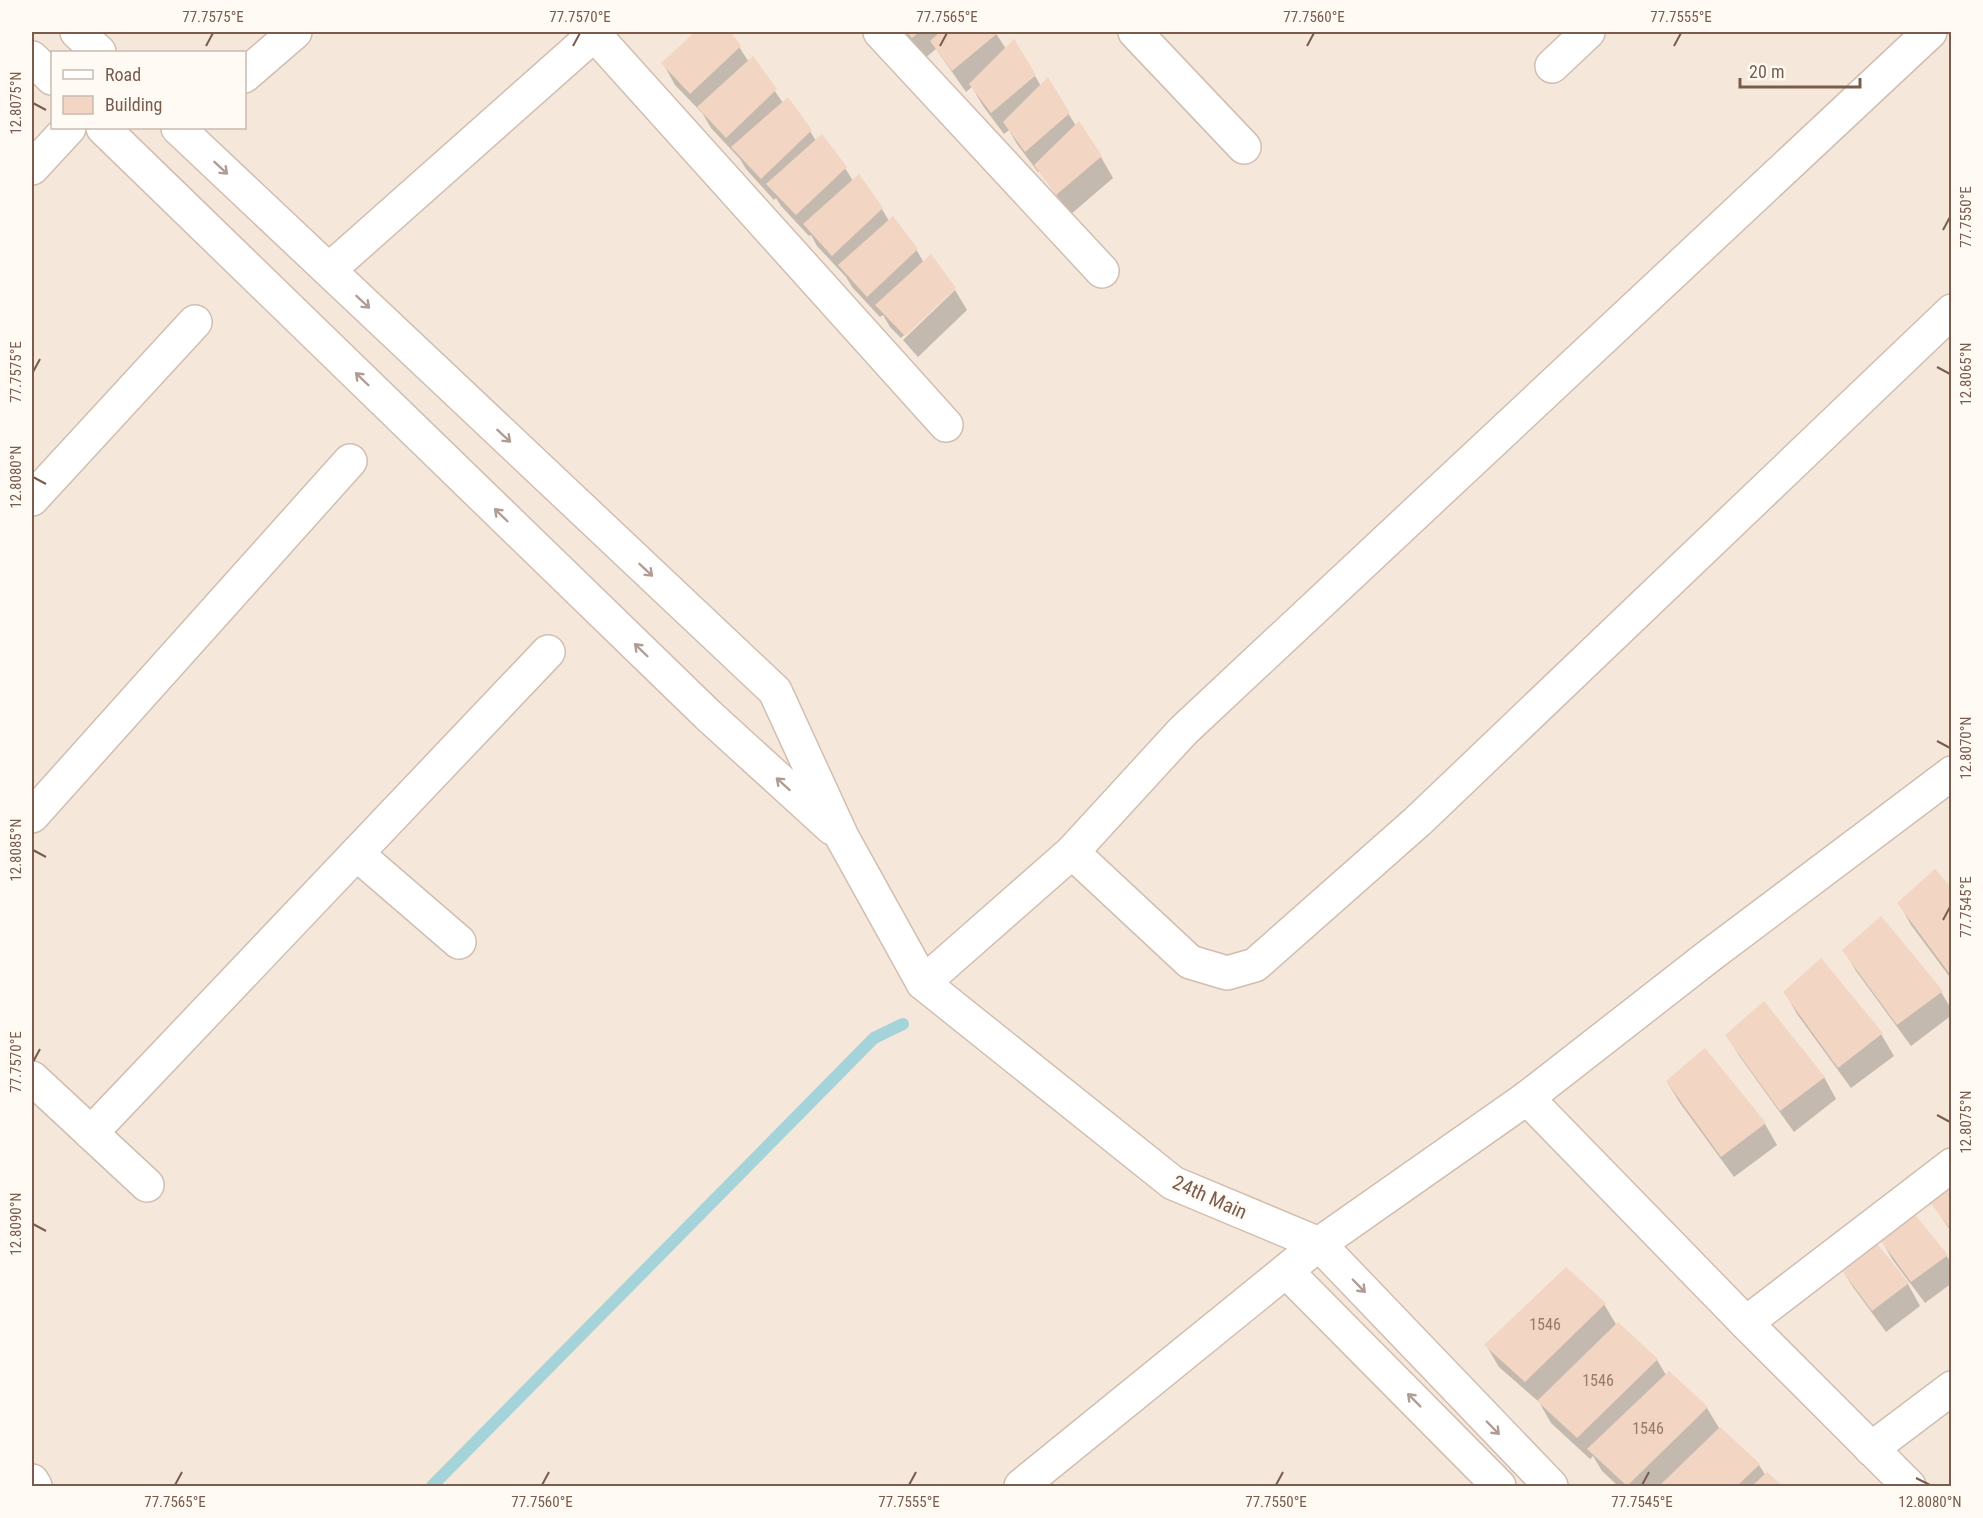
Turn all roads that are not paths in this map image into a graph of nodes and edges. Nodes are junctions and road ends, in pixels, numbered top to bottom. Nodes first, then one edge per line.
1 (77, 32) edge
2 (295, 32) edge
3 (880, 32) edge
4 (1135, 32) edge
5 (1588, 32) edge
6 (1929, 32) edge
7 (596, 33) edge
8 (98, 51) edge
9 (32, 58) edge
10 (1552, 66) dead end
11 (246, 74) edge
12 (51, 77) edge
13 (68, 129) edge
14 (104, 129) edge
15 (182, 129) edge
16 (1244, 147) dead end
17 (32, 168) edge
18 (330, 270) junction
19 (1102, 271) dead end
20 (1952, 311) edge
21 (195, 322) dead end
22 (946, 425) dead end
23 (350, 461) dead end
24 (32, 499) edge
25 (548, 652) dead end
26 (1952, 773) edge
27 (32, 816) edge
28 (842, 837) junction
29 (1072, 852) junction
30 (357, 854) junction
31 (459, 942) dead end
32 (923, 982) junction
33 (32, 1078) edge
34 (1527, 1098) junction
35 (91, 1133) junction
36 (1952, 1165) edge
37 (147, 1185) dead end
38 (1319, 1244) junction
39 (1286, 1271) junction
40 (1746, 1323) junction
41 (1952, 1388) edge
42 (1871, 1449) junction
43 (1531, 1480) edge
44 (32, 1481) edge
45 (36, 1486) edge
46 (1021, 1486) edge
47 (1499, 1486) edge
48 (1909, 1486) edge

1 - 8 street
2 - 11 street
3 - 19 street
4 - 16 street
5 - 10 street
6 - 29 street
7 - 18 street
7 - 22 street
9 - 12 street
13 - 17 street
28 -> 14 street
15 -> 18 street
18 -> 28 street
20 - 29 street
21 - 24 street
23 - 27 street
25 - 30 street
26 - 34 street
28 - 32 street, 24th Main
29 - 32 street
30 - 31 street
30 - 35 street
32 - 38 street, 24th Main
33 - 35 street
34 - 38 street
34 - 40 street
35 - 37 street
36 - 40 street
38 - 39 street
38 -> 43 street, 24th Main
39 - 46 street
47 -> 39 street
40 - 42 street
41 - 42 street
42 - 48 street
44 - 45 street

